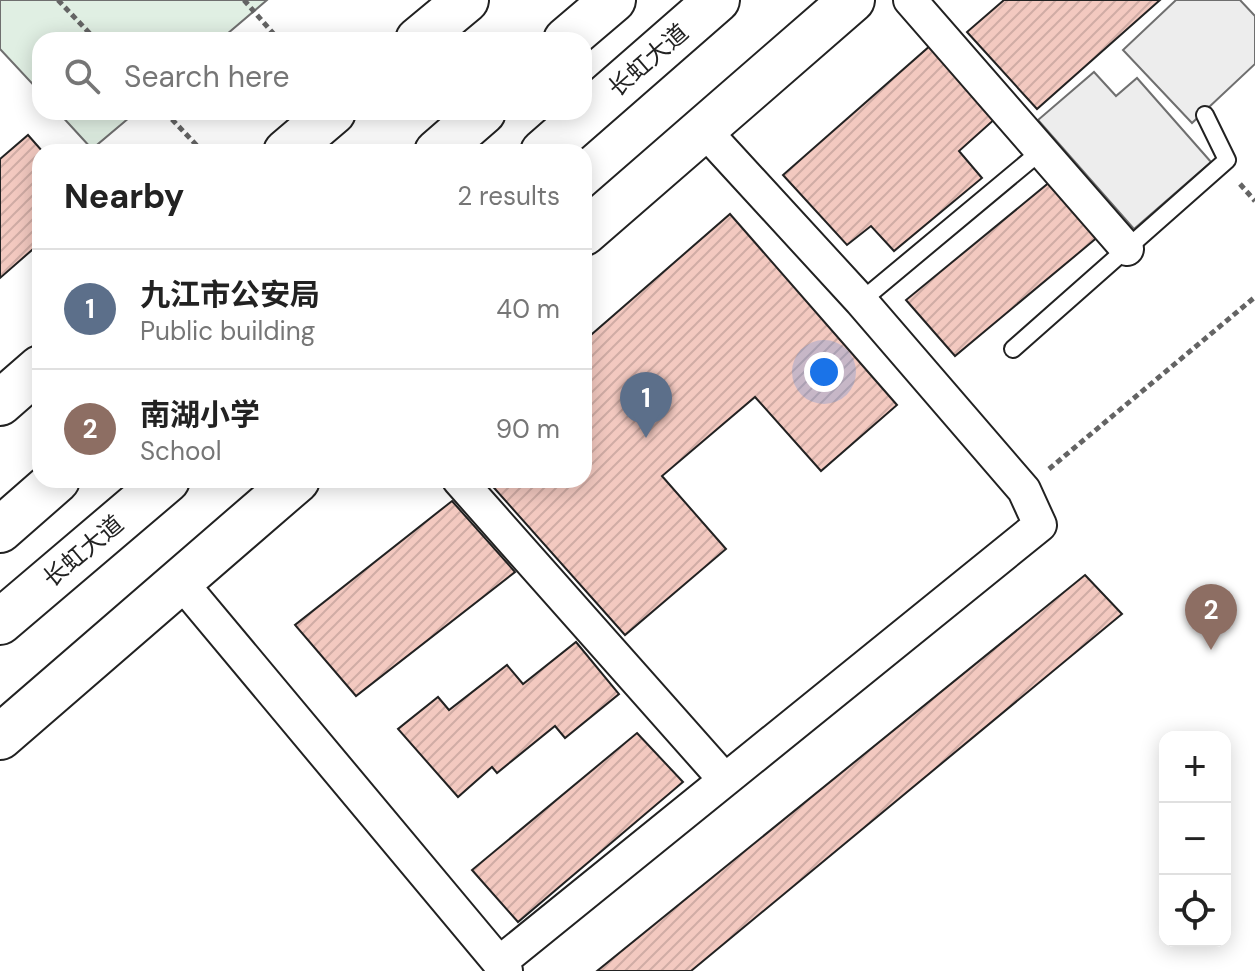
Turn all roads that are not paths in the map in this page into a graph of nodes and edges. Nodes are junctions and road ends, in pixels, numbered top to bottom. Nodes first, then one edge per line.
1 (466, 0) edge
2 (613, 0) edge
3 (717, 0) edge
4 (802, 0) edge
5 (852, 0) edge
6 (910, 0) edge
7 (428, 32) edge
8 (575, 32) edge
9 (782, 62) junction
10 (592, 109) edge
11 (1205, 115) dead end
12 (324, 120) edge
13 (474, 120) edge
14 (580, 120) edge
15 (704, 130) junction
16 (295, 144) edge
17 (446, 144) edge
18 (552, 144) edge
19 (1041, 151) junction
20 (592, 226) edge
21 (1127, 249) junction
22 (861, 301) junction
23 (1013, 349) dead end
24 (32, 375) edge
25 (0, 403) edge
26 (48, 488) edge
27 (158, 488) edge
28 (288, 488) edge
29 (466, 488) edge
30 (0, 530) edge
31 (180, 581) junction
32 (0, 622) edge
33 (0, 737) edge
34 (725, 780) junction
35 (503, 967) edge

1 - 7 main road
2 - 8 main road
3 - 10 main road, 长虹大道
4 - 9 main road
5 - 9 main road
6 - 19 street
9 - 15 main road
11 - 21 lane
12 - 16 main road
13 - 17 main road
14 - 18 main road, 长虹大道
15 - 20 main road
15 - 22 street
19 - 21 street
19 - 22 lane
21 - 23 lane
22 - 34 street
24 - 25 main road
26 - 30 main road
27 - 32 main road, 长虹大道
28 - 31 main road
29 - 34 street
31 - 33 main road
31 - 35 street
34 - 35 street

